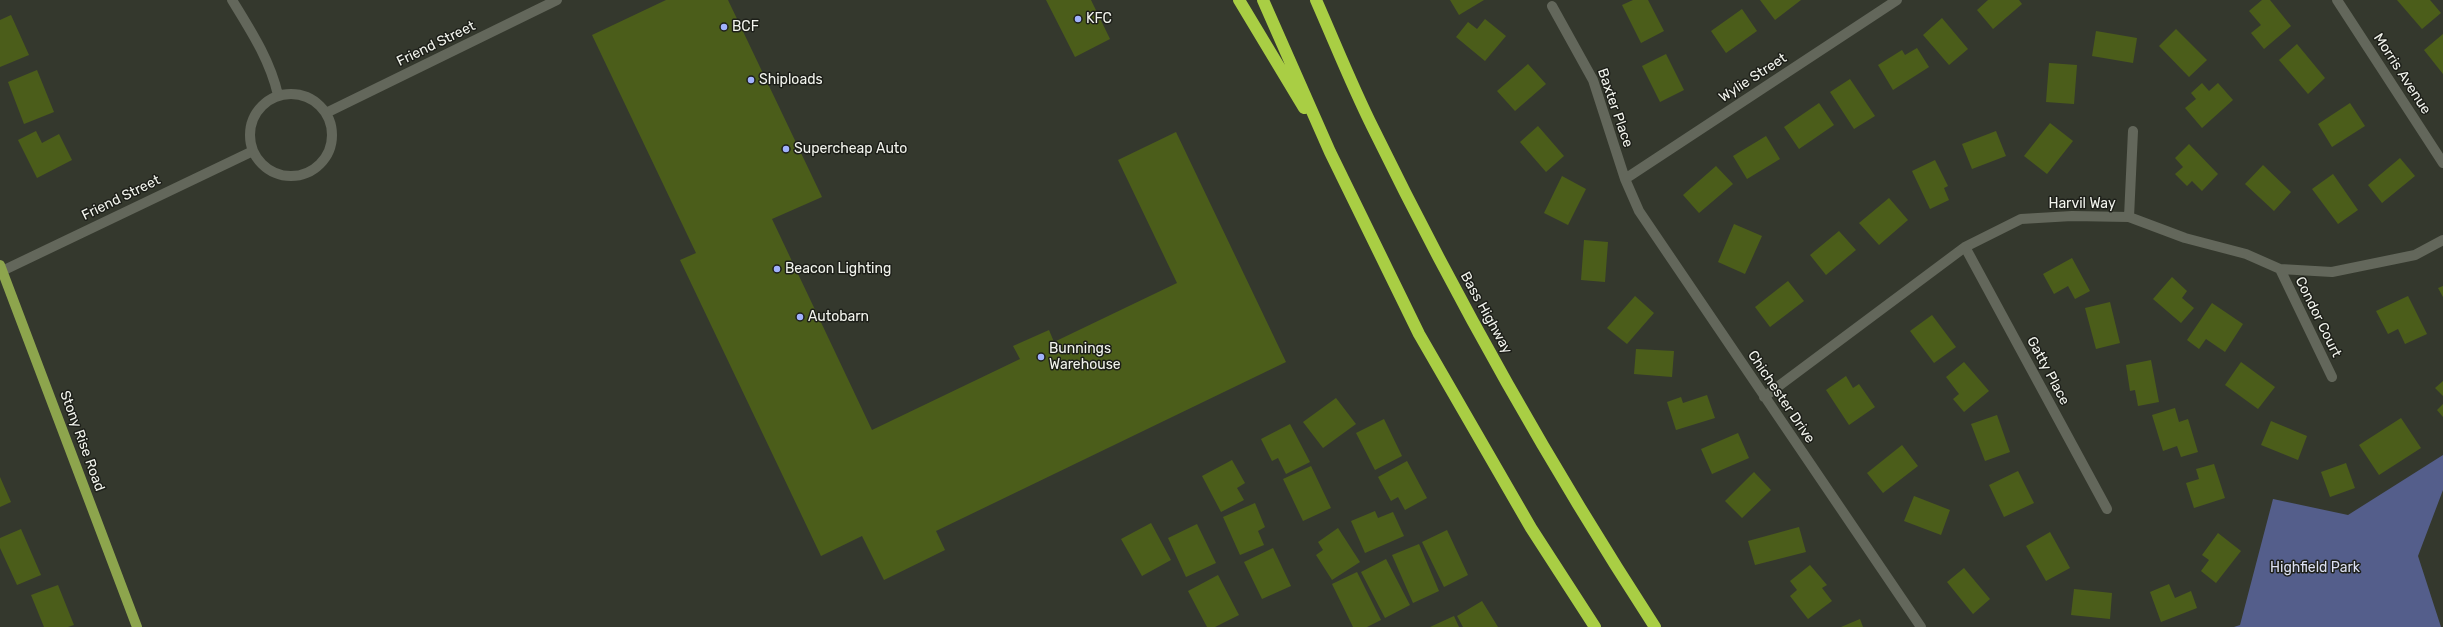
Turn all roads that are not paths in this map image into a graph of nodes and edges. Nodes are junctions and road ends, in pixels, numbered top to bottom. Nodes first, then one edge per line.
1 (232, 0) edge
2 (557, 0) edge
3 (1239, 0) edge
4 (1263, 0) edge
5 (1316, 0) edge
6 (1897, 0) edge
7 (2337, 0) edge
8 (1552, 6) dead end
9 (278, 95) junction
10 (326, 113) junction
11 (2132, 131) dead end
12 (253, 151) junction
13 (1330, 152) junction
14 (2443, 163) edge
15 (1625, 179) junction
16 (2129, 218) junction
17 (2443, 240) edge
18 (1965, 247) junction
19 (1, 268) edge
20 (2280, 269) junction
21 (2332, 377) dead end
22 (1764, 397) junction
23 (2107, 509) dead end
24 (137, 627) edge
25 (1595, 627) edge
26 (1655, 627) edge
27 (1920, 627) edge

1 - 9 street
2 - 10 street, Friend Street
3 - 13 highway
4 - 13 highway
5 - 26 highway, Bass Highway
6 - 15 street, Wylie Street
7 - 14 street, Morris Avenue
8 - 15 street, Baxter Place
9 - 10 street
9 - 12 street
10 - 12 street
11 - 16 street
12 - 19 street, Friend Street
13 - 25 highway
15 - 22 street, Chichester Drive
16 - 18 street, Harvil Way
16 - 20 street, Harvil Way
17 - 20 street, Harvil Way
18 - 22 street, Harvil Way
18 - 23 street, Gatty Place
19 - 24 main road, Stony Rise Road
20 - 21 street, Condor Court
22 - 27 street, Chichester Drive

